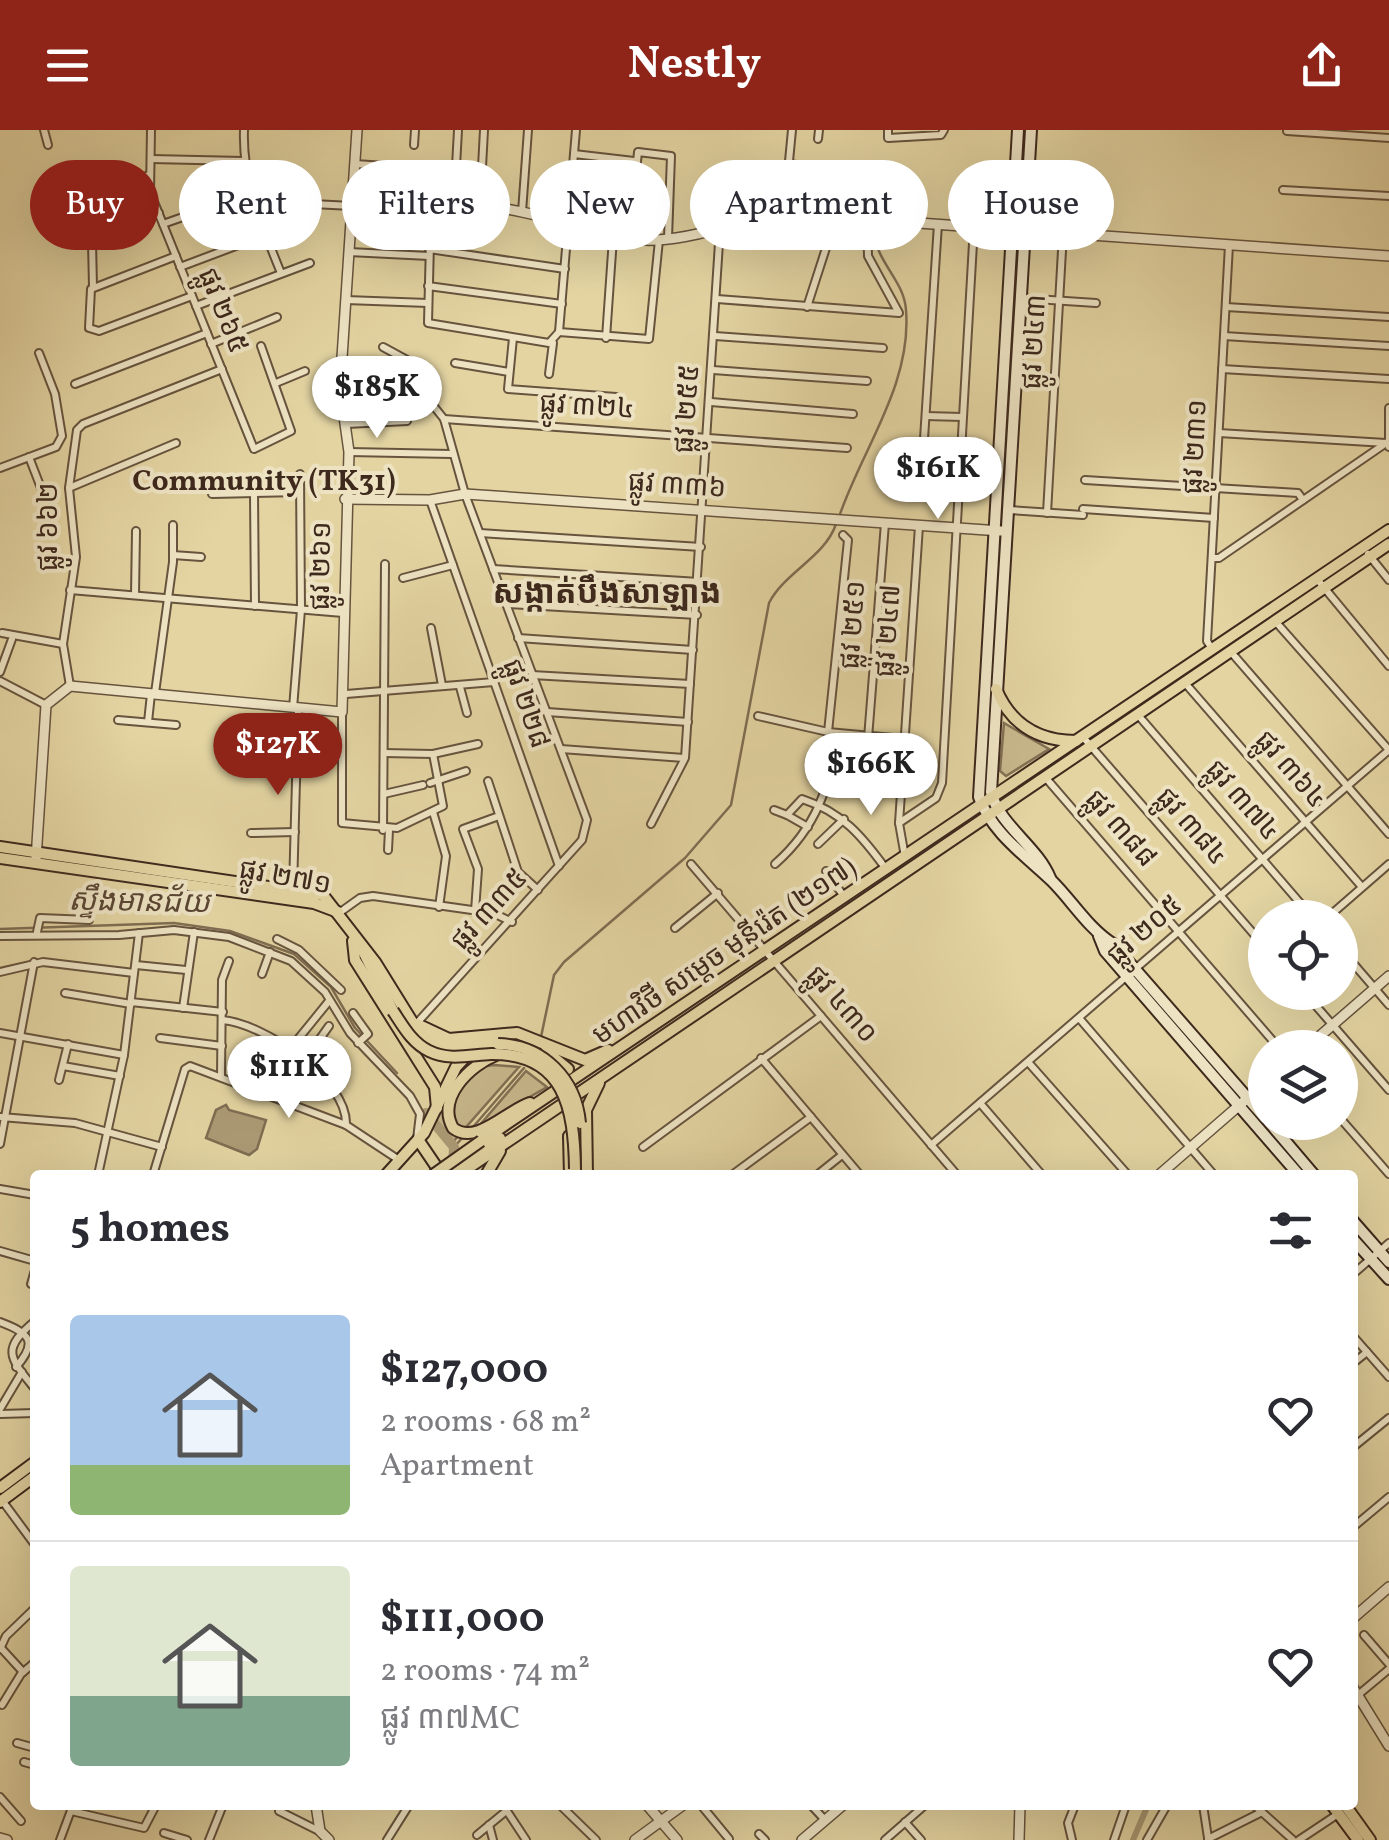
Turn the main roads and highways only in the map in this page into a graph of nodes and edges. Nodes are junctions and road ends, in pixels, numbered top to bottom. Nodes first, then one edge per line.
1 (1018, 130) edge
2 (1030, 130) edge
3 (1018, 160) edge
4 (1026, 160) edge
5 (1017, 250) edge
6 (1019, 250) edge
7 (1389, 530) edge
8 (1000, 531) junction
9 (1389, 544) edge
10 (1367, 552) junction
11 (1320, 583) junction
12 (996, 689) junction
13 (1084, 741) junction
14 (990, 807) junction
15 (0, 847) edge
16 (0, 858) edge
17 (36, 858) junction
18 (339, 913) junction
19 (353, 934) junction
20 (770, 956) junction
21 (398, 1011) junction
22 (640, 1037) junction
23 (493, 1045) junction
24 (568, 1069) dead end
25 (606, 1075) junction
26 (559, 1098) dead end
27 (1243, 1102) junction
28 (1248, 1106) edge
29 (436, 1111) junction
30 (548, 1114) junction
31 (518, 1134) junction
32 (422, 1137) junction
33 (1284, 1140) edge
34 (484, 1143) junction
35 (391, 1170) edge
36 (441, 1170) edge
37 (442, 1170) edge
38 (451, 1170) edge
39 (462, 1170) edge
40 (488, 1170) edge
41 (577, 1170) edge
42 (578, 1170) edge
43 (578, 1170) edge
44 (1295, 1170) edge
45 (1310, 1170) edge
46 (1358, 1227) edge
47 (1380, 1251) edge
48 (1389, 1262) edge
49 (1389, 1280) edge
50 (30, 1466) edge
51 (30, 1480) edge
52 (0, 1488) edge
53 (1, 1500) edge
54 (1339, 1810) edge
55 (1340, 1810) edge
56 (1358, 1840) edge
57 (1370, 1840) edge

1 - 3 main road
2 - 4 main road
5 - 8 main road
6 - 8 main road
7 - 10 main road, មហាវិថី សម្តេច មុនីរ៉េត (២១៧)
8 - 12 main road
8 - 14 main road
9 - 10 main road, មហាវិថី សម្តេច មុនីរ៉េត (២១៧)
10 - 11 main road, មហាវិថី សម្តេច មុនីរ៉េត (២១៧)
11 - 13 main road, មហាវិថី សម្តេច មុនីរ៉េត (២១៧)
11 - 13 main road, មហាវិថី សម្តេច មុនីរ៉េត (២១៧)
12 - 13 main road
12 - 14 main road
13 - 14 main road, មហាវិថី សម្តេច មុនីរ៉េត (២១៧)
13 - 14 main road, មហាវិថី សម្តេច មុនីរ៉េត (២១៧)
14 - 20 main road, មហាវិថី សម្តេច មុនីរ៉េត (២១៧)
14 - 20 main road, មហាវិថី សម្តេច មុនីរ៉េត (២១៧)
14 - 27 main road
15 - 17 main road, ផ្លូវ ២៧១
16 - 17 main road, ផ្លូវ ២៧១
17 - 18 main road, ផ្លូវ ២៧១
17 - 18 main road, ផ្លូវ ២៧១
18 - 19 main road
19 - 21 main road
19 - 29 main road
20 - 22 main road, មហាវិថី សម្តេច មុនីរ៉េត (២១៧)
20 - 25 main road, មហាវិថី សម្តេច មុនីរ៉េត (២១៧)
21 - 23 main road
21 - 23 main road, bridge
22 - 23 main road
22 - 34 main road, មហាវិថី សម្តេច មុនីរ៉េត (២១៧)
23 - 24 main road
23 - 29 main road
23 - 34 main road
23 - 43 main road, bridge
25 - 30 main road, មហាវិថី សម្តេច មុនីរ៉េត (២១៧)
25 - 42 main road
26 - 34 main road
27 - 28 main road
27 - 44 main road
29 - 32 main road
30 - 31 main road, មហាវិថី សម្តេច មុនីរ៉េត (២១៧)
30 - 41 main road
31 - 34 main road, មហាវិថី សម្តេច មុនីរ៉េត (២១៧)
31 - 40 main road
32 - 35 main road
32 - 37 main road
33 - 45 main road
34 - 36 main road, មហាវិថី សម្តេច មុនីរ៉េត (២១៧), bridge
34 - 38 main road
34 - 39 main road, មហាវិថី សម្តេច មុនីរ៉េត (២១៧)
46 - 47 main road
47 - 48 main road
47 - 49 main road
50 - 52 main road
51 - 53 main road
54 - 56 main road
55 - 57 main road

